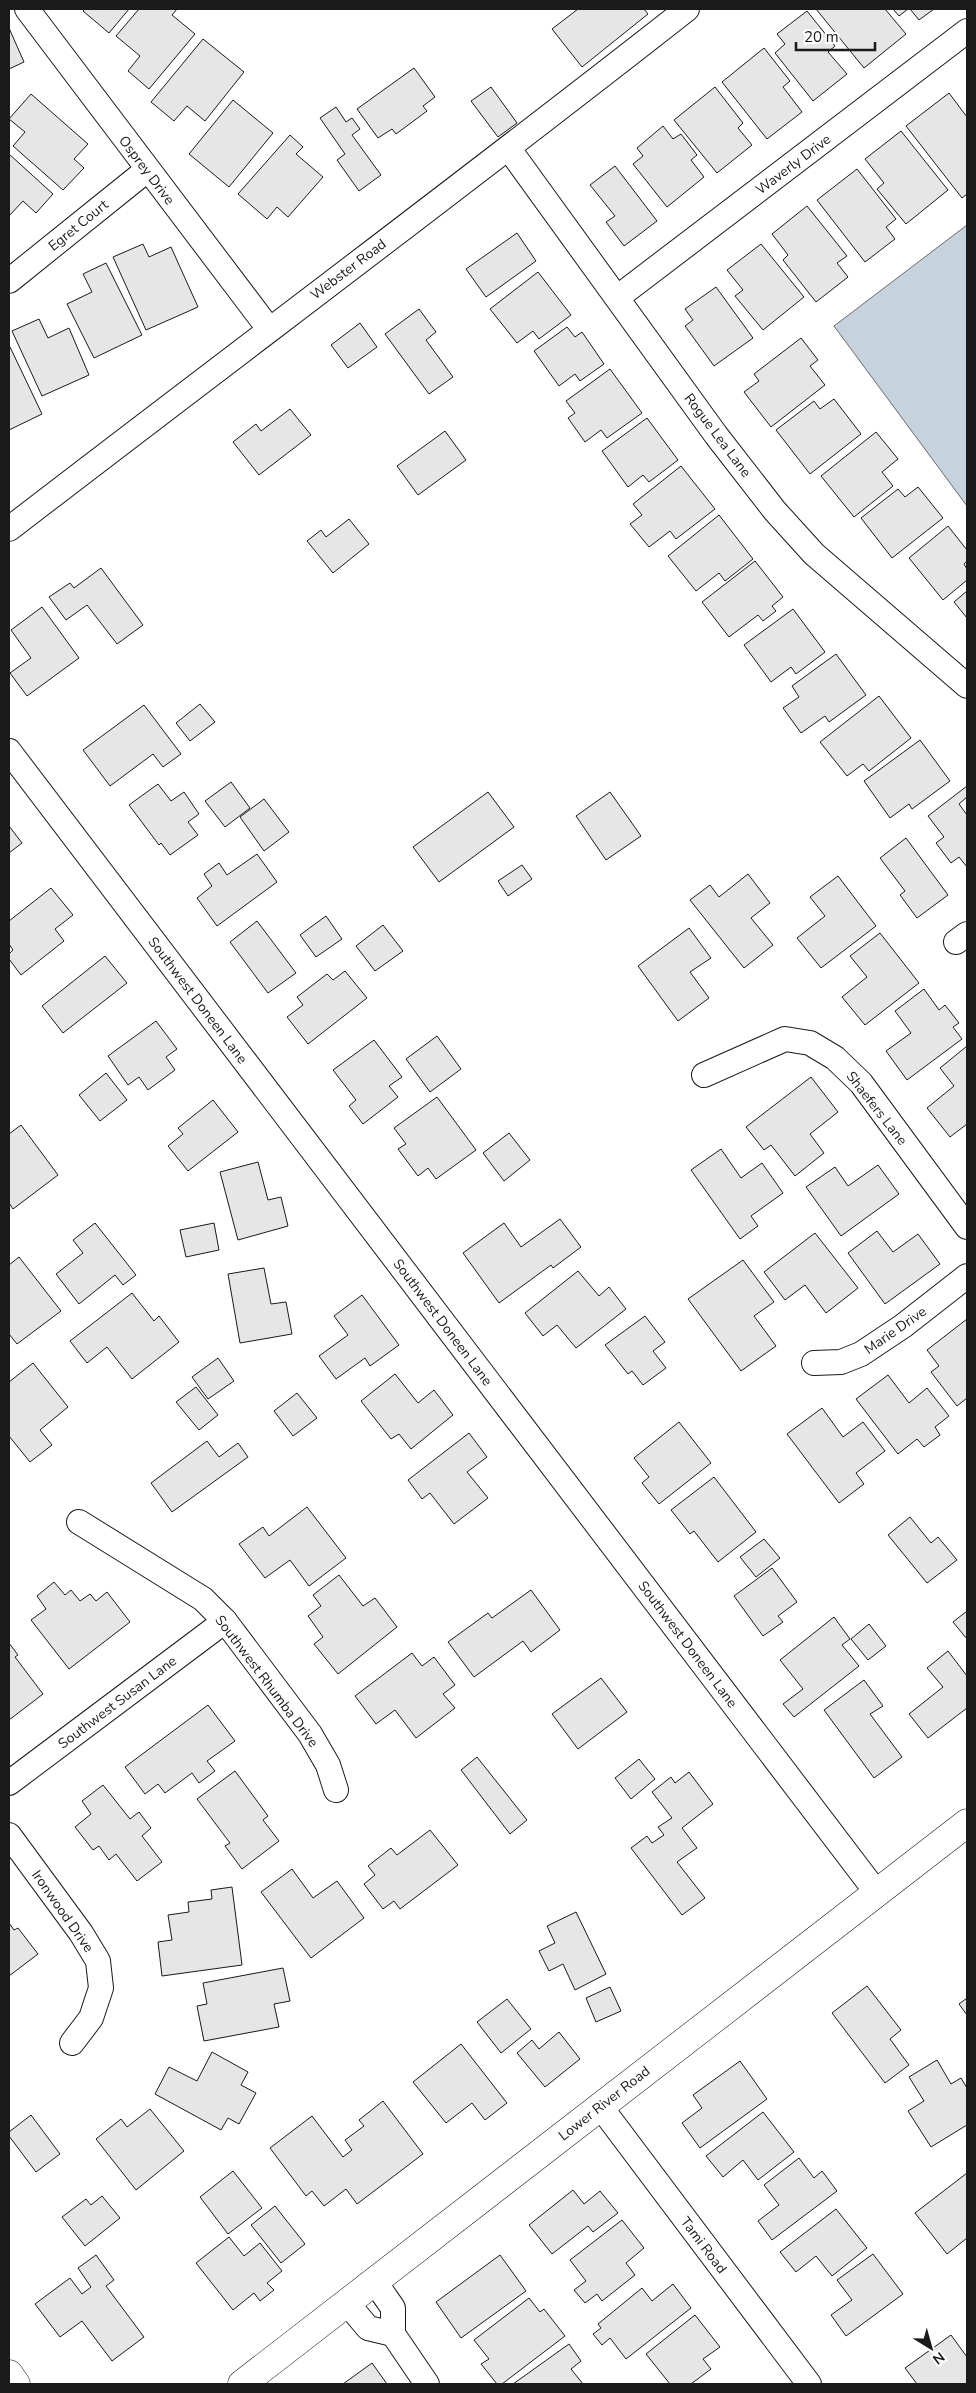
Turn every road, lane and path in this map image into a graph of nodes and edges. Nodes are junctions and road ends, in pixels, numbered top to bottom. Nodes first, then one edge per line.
1 (27, 9) edge
2 (687, 9) edge
3 (967, 31) edge
4 (509, 149) junction
5 (147, 170) junction
6 (9, 281) edge
7 (618, 297) junction
8 (269, 329) junction
9 (9, 529) edge
10 (967, 686) edge
11 (9, 751) edge
12 (704, 1075) dead end
13 (967, 1227) edge
14 (967, 1276) edge
15 (814, 1363) dead end
16 (79, 1522) dead end
17 (225, 1621) junction
18 (9, 1783) edge
19 (336, 1790) dead end
20 (967, 1823) edge
21 (9, 1835) edge
22 (877, 1893) junction
23 (72, 2044) dead end
24 (600, 2106) junction
25 (375, 2282) junction
26 (347, 2303) junction
27 (393, 2334) junction
28 (9, 2374) edge
29 (16, 2384) edge
30 (242, 2384) edge
31 (427, 2384) edge
32 (809, 2384) edge

1 - 5 street, Osprey Drive
2 - 4 street, Webster Road
3 - 7 street, Waverly Drive
4 - 7 street, Rogue Lea Lane
4 - 8 street, Webster Road
5 - 6 street, Egret Court
5 - 8 street, Osprey Drive
7 - 10 street, Rogue Lea Lane
8 - 9 street, Webster Road
11 - 22 street, Southwest Doneen Lane
12 - 13 street, Shaefers Lane
14 - 15 street, Marie Drive
16 - 17 street, Southwest Rhumba Drive
17 - 18 street, Southwest Susan Lane
17 - 19 street, Southwest Rhumba Drive
20 - 22 street, Lower River Road
21 - 23 street, Ironwood Drive
22 - 24 street, Lower River Road
24 - 25 street, Lower River Road
24 - 32 street, Tami Road
25 - 26 street, Lower River Road
25 - 27 street
26 - 27 street
26 - 30 street, Lower River Road
27 - 31 street
28 - 29 street

